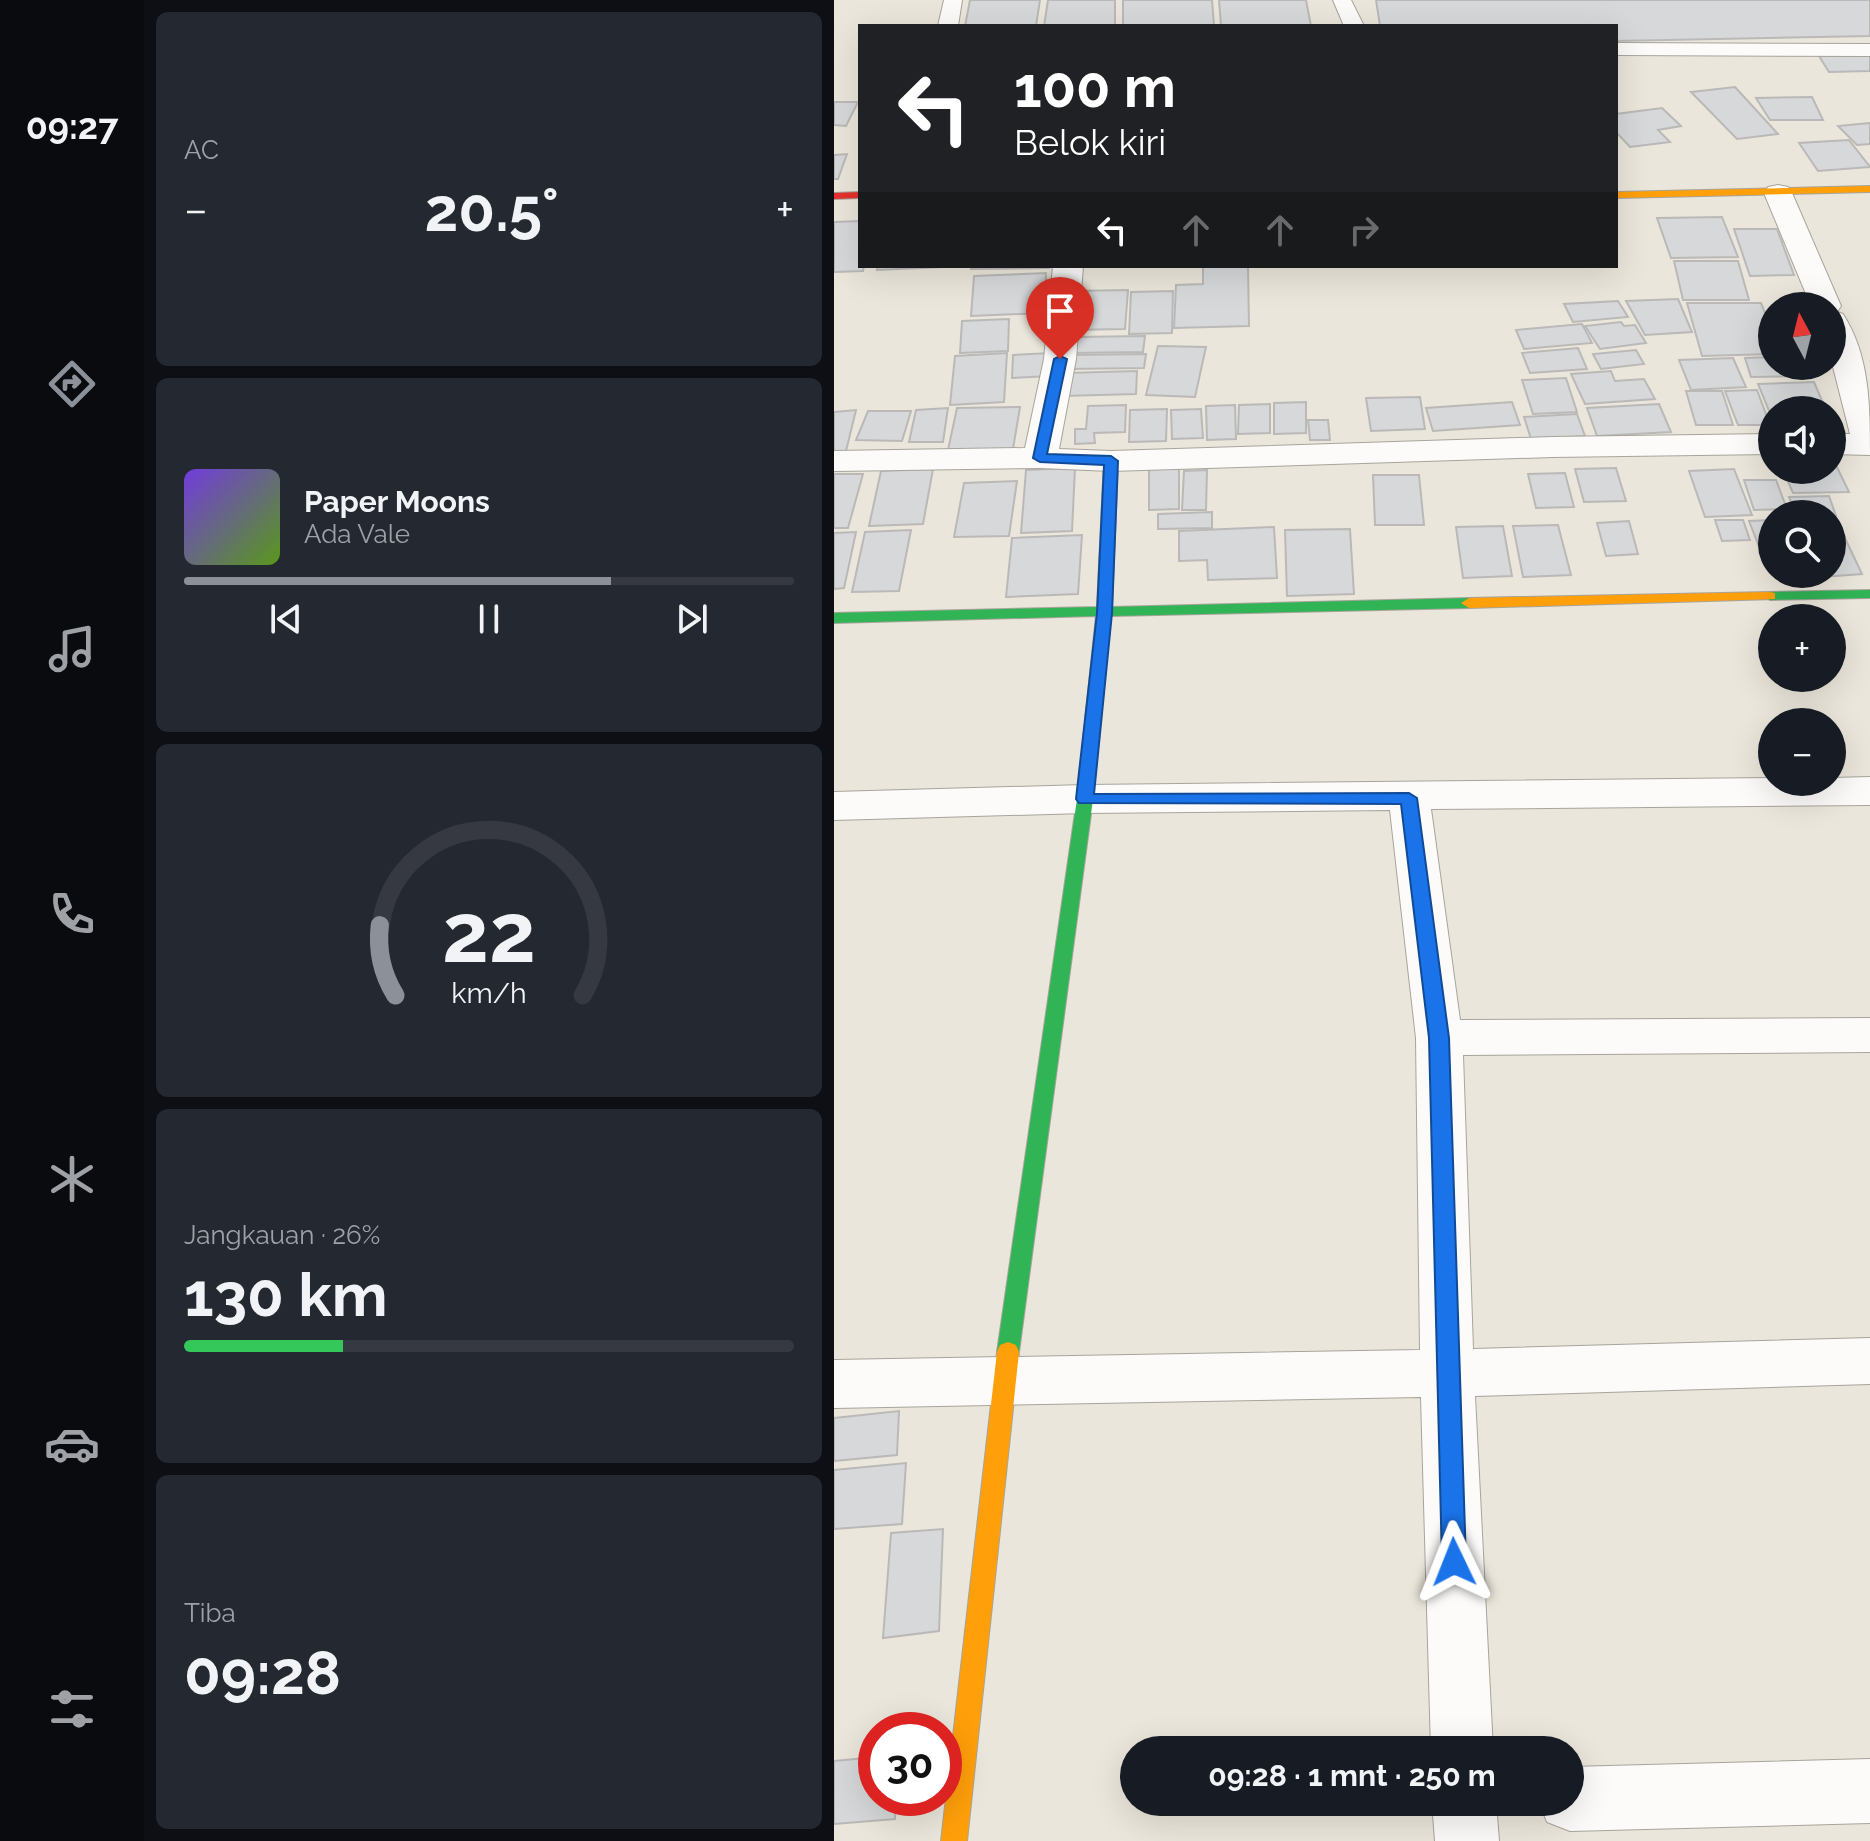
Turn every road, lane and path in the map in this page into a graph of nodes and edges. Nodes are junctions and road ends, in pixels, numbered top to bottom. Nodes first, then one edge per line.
1 (953, 0) edge
2 (1342, 0) edge
3 (948, 24) edge
4 (1353, 24) edge
5 (1618, 49) edge
6 (1870, 50) edge
7 (1870, 189) edge
8 (1778, 193) junction
9 (858, 195) edge
10 (1618, 195) edge
11 (834, 196) edge
12 (1068, 268) edge
13 (1820, 292) edge
14 (1846, 357) edge
15 (1758, 444) edge
16 (1846, 444) edge
17 (1870, 444) edge
18 (1040, 458) junction
19 (834, 461) edge
20 (1111, 461) junction
21 (1870, 594) edge
22 (1104, 613) junction
23 (834, 618) edge
24 (1870, 791) edge
25 (1409, 798) junction
26 (1085, 799) junction
27 (834, 806) edge
28 (1870, 1035) edge
29 (1439, 1038) junction
30 (1870, 1361) edge
31 (1447, 1373) junction
32 (1004, 1382) junction
33 (834, 1384) edge
34 (1461, 1736) edge
35 (1870, 1791) edge
36 (1584, 1799) edge
37 (1465, 1816) edge
38 (954, 1841) edge
39 (1467, 1841) edge

1 - 3 lane
2 - 4 lane
5 - 6 lane
7 - 8 street
8 - 10 street
8 - 13 street
9 - 11 street
12 - 18 street
14 - 17 street
15 - 20 street
16 - 17 street
18 - 19 street
18 - 20 street
20 - 22 street
21 - 22 street
22 - 23 street
22 - 26 street
24 - 25 street
25 - 26 street
25 - 29 street
26 - 27 street
26 - 32 street
28 - 29 street
29 - 31 street
30 - 31 street
31 - 32 street
31 - 34 street
32 - 33 street
32 - 38 street
35 - 36 street
37 - 39 street

